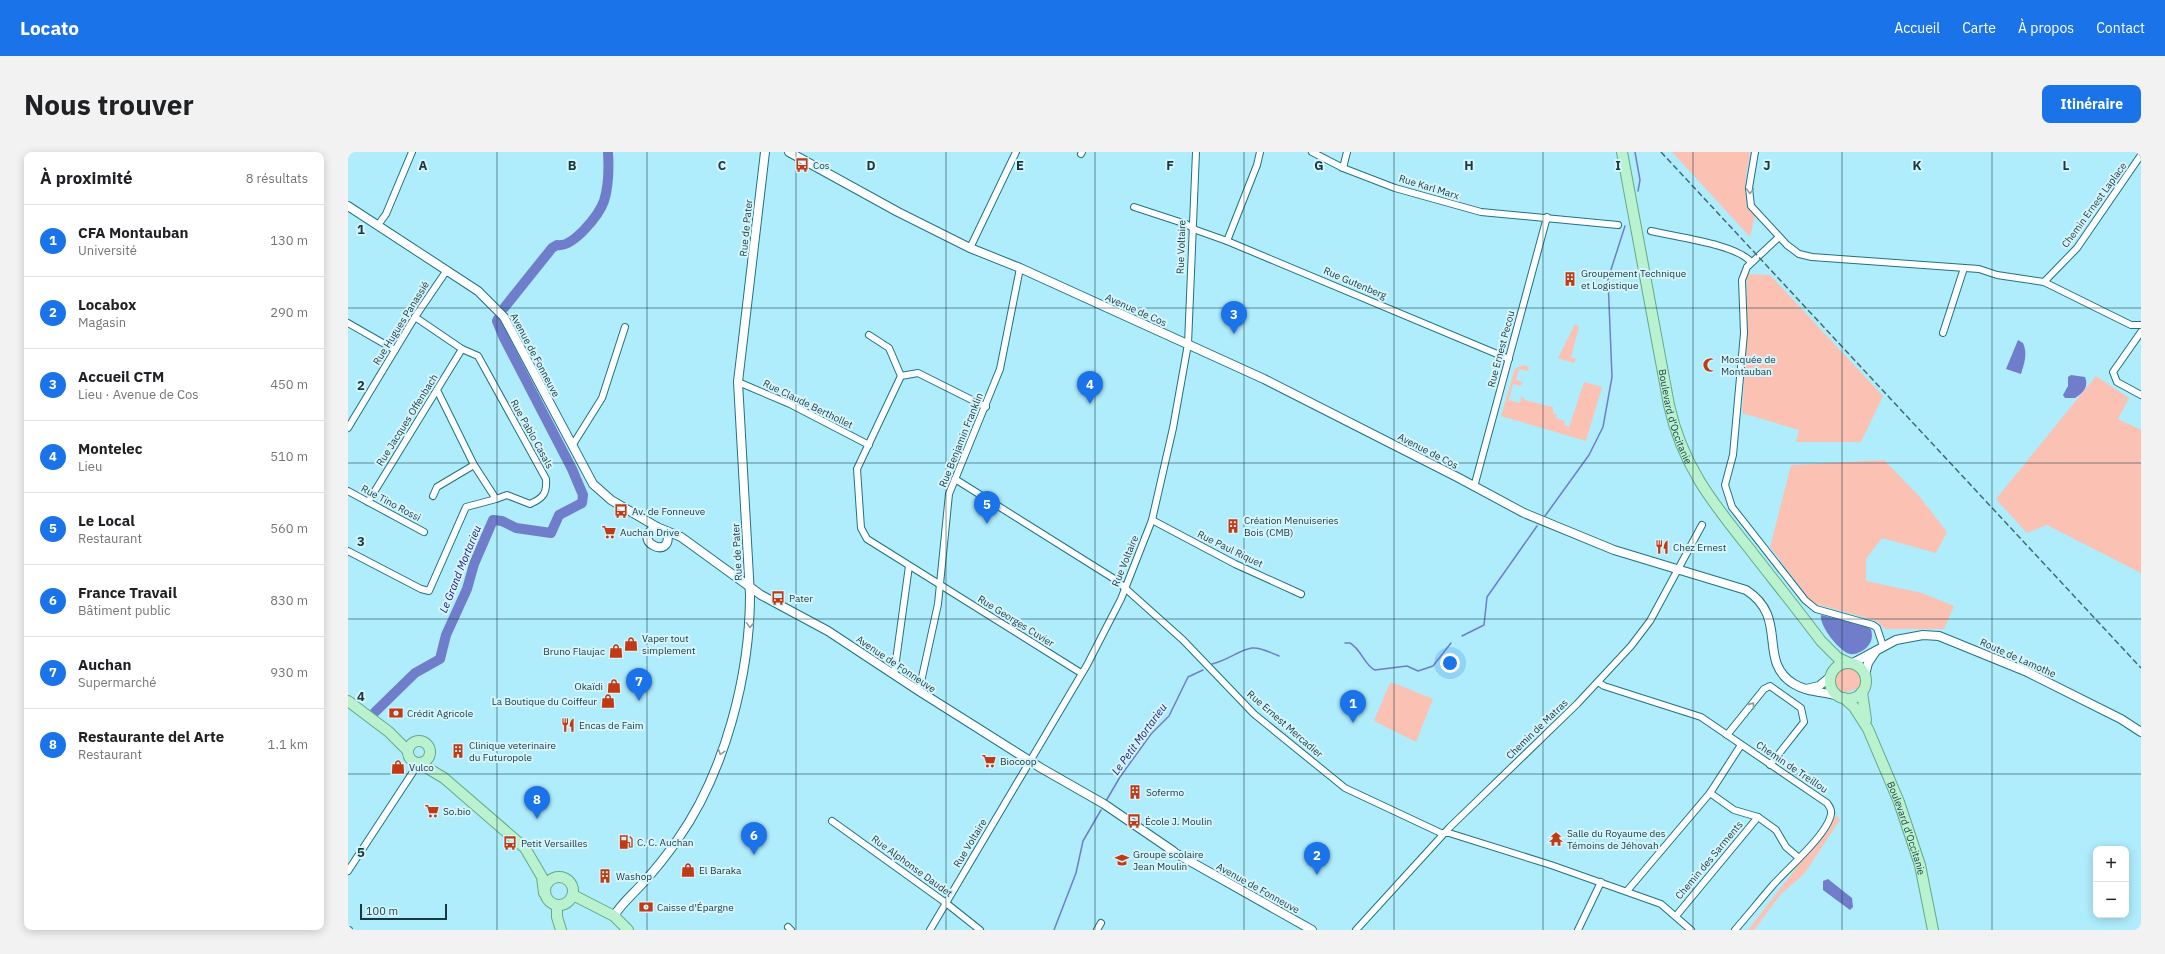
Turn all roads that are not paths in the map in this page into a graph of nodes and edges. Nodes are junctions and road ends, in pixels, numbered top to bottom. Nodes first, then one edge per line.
1 (412, 152) edge
2 (765, 152) edge
3 (789, 152) edge
4 (1016, 152) edge
5 (1196, 152) edge
6 (1260, 152) edge
7 (1312, 152) edge
8 (1347, 152) edge
9 (1622, 152) edge
10 (1755, 152) edge
11 (2141, 155) edge
12 (1343, 168) junction
13 (348, 206) edge
14 (1134, 207) dead end
15 (1547, 217) junction
16 (1618, 224) dead end
17 (378, 225) junction
18 (1192, 228) junction
19 (1651, 231) dead end
20 (1778, 238) junction
21 (1227, 240) junction
22 (970, 248) junction
23 (1751, 262) junction
24 (1020, 268) junction
25 (1964, 268) junction
26 (447, 270) junction
27 (2044, 282) junction
28 (415, 317) junction
29 (349, 325) edge
30 (2141, 325) edge
31 (625, 327) dead end
32 (2141, 332) edge
33 (1944, 333) dead end
34 (869, 335) dead end
35 (1188, 344) junction
36 (462, 349) junction
37 (395, 350) junction
38 (1509, 358) junction
39 (901, 376) junction
40 (738, 382) junction
41 (437, 390) junction
42 (2141, 396) edge
43 (986, 407) junction
44 (348, 428) edge
45 (869, 445) junction
46 (572, 446) junction
47 (474, 465) junction
48 (955, 479) junction
49 (1474, 487) junction
50 (348, 491) edge
51 (433, 496) dead end
52 (496, 499) junction
53 (368, 502) junction
54 (634, 512) junction
55 (1152, 520) junction
56 (1702, 526) dead end
57 (657, 527) junction
58 (424, 532) dead end
59 (667, 532) junction
60 (648, 535) junction
61 (687, 541) junction
62 (666, 544) junction
63 (348, 551) edge
64 (909, 566) junction
65 (1677, 570) junction
66 (749, 586) junction
67 (940, 586) junction
68 (1126, 587) junction
69 (1301, 594) dead end
70 (1821, 641) junction
71 (1881, 647) junction
72 (1850, 663) junction
73 (1081, 673) junction
74 (894, 675) junction
75 (1830, 675) junction
76 (1865, 675) junction
77 (1598, 682) junction
78 (1806, 689) junction
79 (919, 691) junction
80 (1862, 692) junction
81 (1841, 697) junction
82 (348, 701) edge
83 (1868, 729) junction
84 (2141, 732) edge
85 (1727, 736) junction
86 (1741, 745) junction
87 (410, 748) junction
88 (429, 757) junction
89 (1030, 760) junction
90 (416, 762) junction
91 (1770, 765) junction
92 (444, 778) junction
93 (1710, 793) junction
94 (1758, 817) junction
95 (832, 820) dead end
96 (1446, 833) junction
97 (532, 858) junction
98 (1799, 858) junction
99 (348, 871) edge
100 (557, 877) junction
101 (1601, 882) junction
102 (1627, 891) junction
103 (544, 894) junction
104 (572, 895) junction
105 (946, 903) junction
106 (557, 906) junction
107 (614, 916) junction
108 (1676, 916) junction
109 (1101, 923) dead end
110 (1358, 929) edge
111 (561, 930) edge
112 (628, 930) edge
113 (930, 930) edge
114 (980, 930) edge
115 (1097, 930) edge
116 (1312, 930) edge
117 (1578, 930) edge
118 (1691, 930) edge
119 (1735, 930) edge
120 (1933, 930) edge

1 - 17 street
2 - 40 street, Rue de Pater
3 - 22 street, Avenue de Cos
4 - 22 street
5 - 18 street, Rue Voltaire
6 - 21 street
7 - 12 street, Rue Karl Marx
8 - 12 street
9 - 70 main road, Boulevard d'Occitanie
10 -> 20 street
11 - 27 street, Chemin Ernest Laplace
12 - 15 street, Rue Karl Marx
13 - 17 street, Avenue de Fonneuve
14 - 18 street, Rue Gutenberg
15 - 16 street, Rue Karl Marx
15 - 38 street, Rue Ernest Pecou
17 - 26 street, Avenue de Fonneuve
18 - 21 street, Rue Gutenberg
18 - 35 street, Rue Voltaire
19 - 23 street
20 - 23 street
20 - 25 street
21 - 38 street, Rue Gutenberg
22 - 24 street, Avenue de Cos
23 - 71 street
24 - 35 street, Avenue de Cos
24 - 43 street, Rue Benjamin Franklin
25 - 27 street
25 - 33 street
26 - 28 street, Rue Hugues Panassié
26 - 46 street, Avenue de Fonneuve
27 - 30 street
28 - 36 street, Rue Pablo Casals
28 - 37 street, Rue Hugues Panassié
29 - 37 street
31 - 46 street
32 - 42 street
34 - 39 street
35 - 49 street, Avenue de Cos
35 - 55 street, Rue Voltaire
36 - 41 street, Rue Jacques Offenbach
36 - 52 street, Rue Pablo Casals
37 - 44 street, Rue Hugues Panassié
38 - 49 street, Rue Ernest Pecou
39 - 43 street
39 - 45 street, Rue Georges Cuvier
40 - 45 street, Rue Claude Berthollet
40 - 66 street, Rue de Pater
41 - 47 street
41 - 53 street, Rue Jacques Offenbach
43 - 48 street, Rue Benjamin Franklin
45 - 64 street, Rue Georges Cuvier
46 - 54 street, Avenue de Fonneuve
47 - 51 street
47 - 52 street
48 - 67 street, Rue Benjamin Franklin
48 - 68 street, Rue Ernest Mercadier
49 - 65 street, Avenue de Cos
50 - 53 street, Rue Tino Rossi
52 - 63 street
53 - 58 street, Rue Tino Rossi
54 - 57 street, Avenue de Fonneuve
54 - 60 street, Avenue de Fonneuve
55 - 68 street, Rue Voltaire
55 - 69 street, Rue Paul Riquet
56 - 65 street, Chemin de Matras
57 - 59 street, Avenue de Fonneuve
57 - 60 street
59 - 61 street, Avenue de Fonneuve
59 - 62 street
60 - 62 street, Avenue de Fonneuve
61 - 62 street, Avenue de Fonneuve
61 - 66 street, Avenue de Fonneuve
64 - 67 street, Rue Georges Cuvier
64 - 74 street
65 - 77 street, Chemin de Matras
65 - 78 street
66 - 74 street, Avenue de Fonneuve
66 -> 107 street, Rue de Pater
67 - 73 street, Rue Georges Cuvier
67 - 79 street, Rue Benjamin Franklin
68 - 73 street, Rue Voltaire
68 - 96 street, Rue Ernest Mercadier
70 - 72 main road, Boulevard d'Occitanie
70 - 75 main road, Boulevard d'Occitanie
71 - 72 street, Route de Lamothe
71 - 76 street
71 - 84 street, Route de Lamothe
72 - 75 main road
72 - 76 main road
73 - 89 street, Rue Voltaire
74 - 79 street, Avenue de Fonneuve
75 - 78 street
75 - 81 main road
76 - 80 main road
77 - 85 street, Chemin de Treillou
77 - 96 street, Chemin de Matras
78 - 81 street
79 - 89 street, Avenue de Fonneuve
80 - 81 main road
80 - 83 main road, Boulevard d'Occitanie
81 - 83 main road, Boulevard d'Occitanie
82 - 87 main road
83 - 120 main road, Boulevard d'Occitanie
85 - 86 street, Chemin de Treillou
85 -> 91 street
86 - 91 street, Chemin de Treillou
86 - 93 street
87 - 88 main road
87 - 90 main road
88 - 90 main road
88 - 92 main road
89 - 105 street, Rue Voltaire
89 - 116 street, Avenue de Fonneuve
90 - 92 main road
90 - 99 street
91 - 98 street, Chemin de Treillou
92 - 97 main road
93 - 94 street
93 - 102 street
94 - 98 street
94 - 108 street, Chemin des Sarments
95 - 105 street, Rue Alphonse Daudet
96 - 101 street, Rue Ernest Mercadier
96 - 110 street, Chemin de Matras
97 - 100 main road
97 - 103 main road
98 - 119 street, Chemin de Treillou
100 - 103 main road
100 - 104 main road
101 - 102 street, Rue Ernest Mercadier
101 - 117 street
102 - 108 street, Rue Ernest Mercadier
103 - 106 main road
104 - 106 main road
104 - 107 main road
105 - 113 street, Rue Voltaire
105 - 114 street, Rue Alphonse Daudet
106 - 111 main road
107 - 112 main road
108 - 118 street, Rue Ernest Mercadier
109 - 115 street

